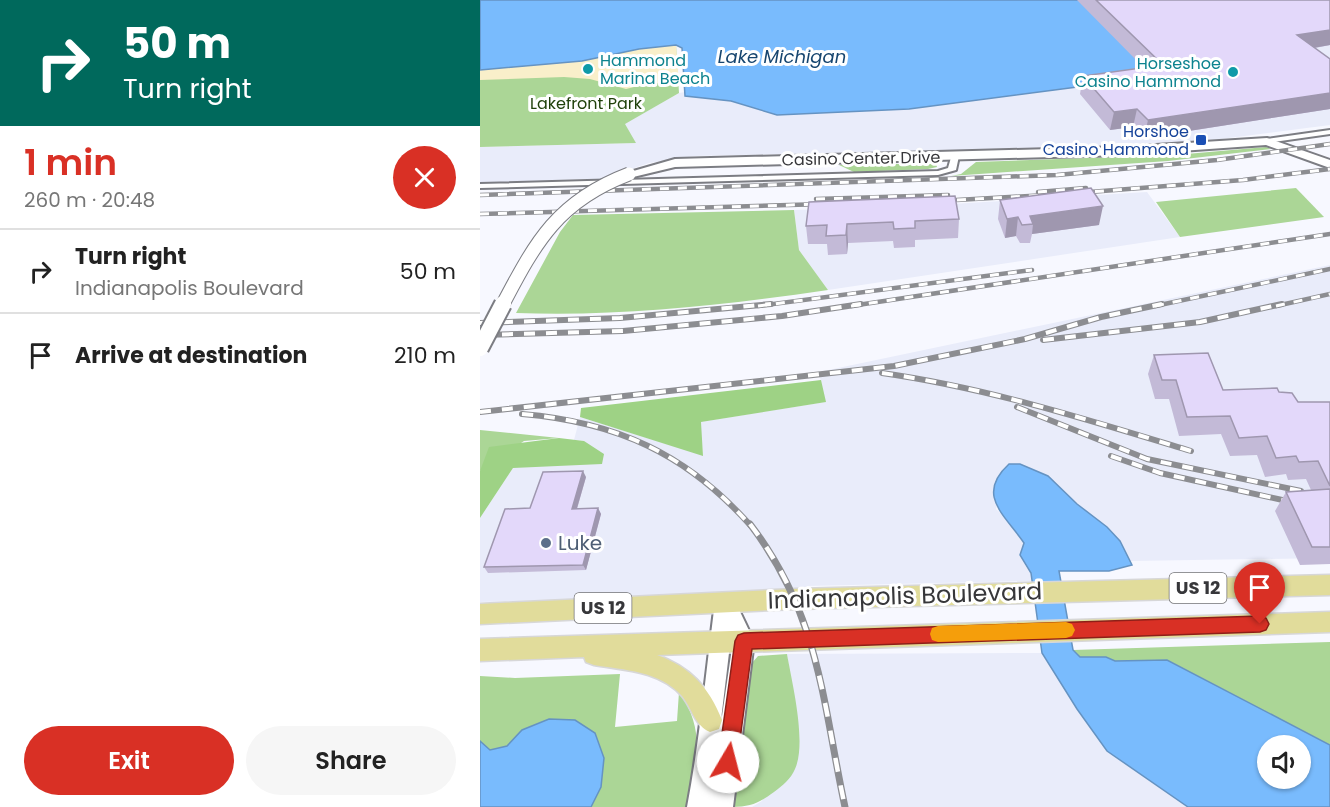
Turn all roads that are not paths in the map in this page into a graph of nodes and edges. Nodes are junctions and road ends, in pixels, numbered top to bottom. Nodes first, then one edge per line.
1 (1330, 132) edge
2 (1267, 141) junction
3 (955, 156) junction
4 (1330, 164) edge
5 (480, 186) edge
6 (480, 348) edge
7 (1330, 585) edge
8 (725, 602) junction
9 (480, 614) edge
10 (1330, 622) edge
11 (744, 641) junction
12 (718, 642) junction
13 (559, 648) junction
14 (480, 650) edge
15 (710, 720) junction
16 (699, 807) edge
17 (721, 807) edge

1 - 2 street, Casino Center Drive
2 - 3 street, Casino Center Drive
2 - 4 street
3 - 5 street
3 - 6 street, Casino Center Drive, bridge
7 - 8 main road, Indianapolis Boulevard / US 12
8 - 9 main road, Indianapolis Boulevard / US 12
8 - 11 street
8 - 12 street
10 - 11 main road, Indianapolis Boulevard / US 12
11 - 12 main road, Indianapolis Boulevard / US 12
11 - 17 street
12 - 13 main road, Indianapolis Boulevard / US 12
12 - 15 street
13 - 14 main road, Indianapolis Boulevard / US 12
13 - 15 main road
15 - 16 street

